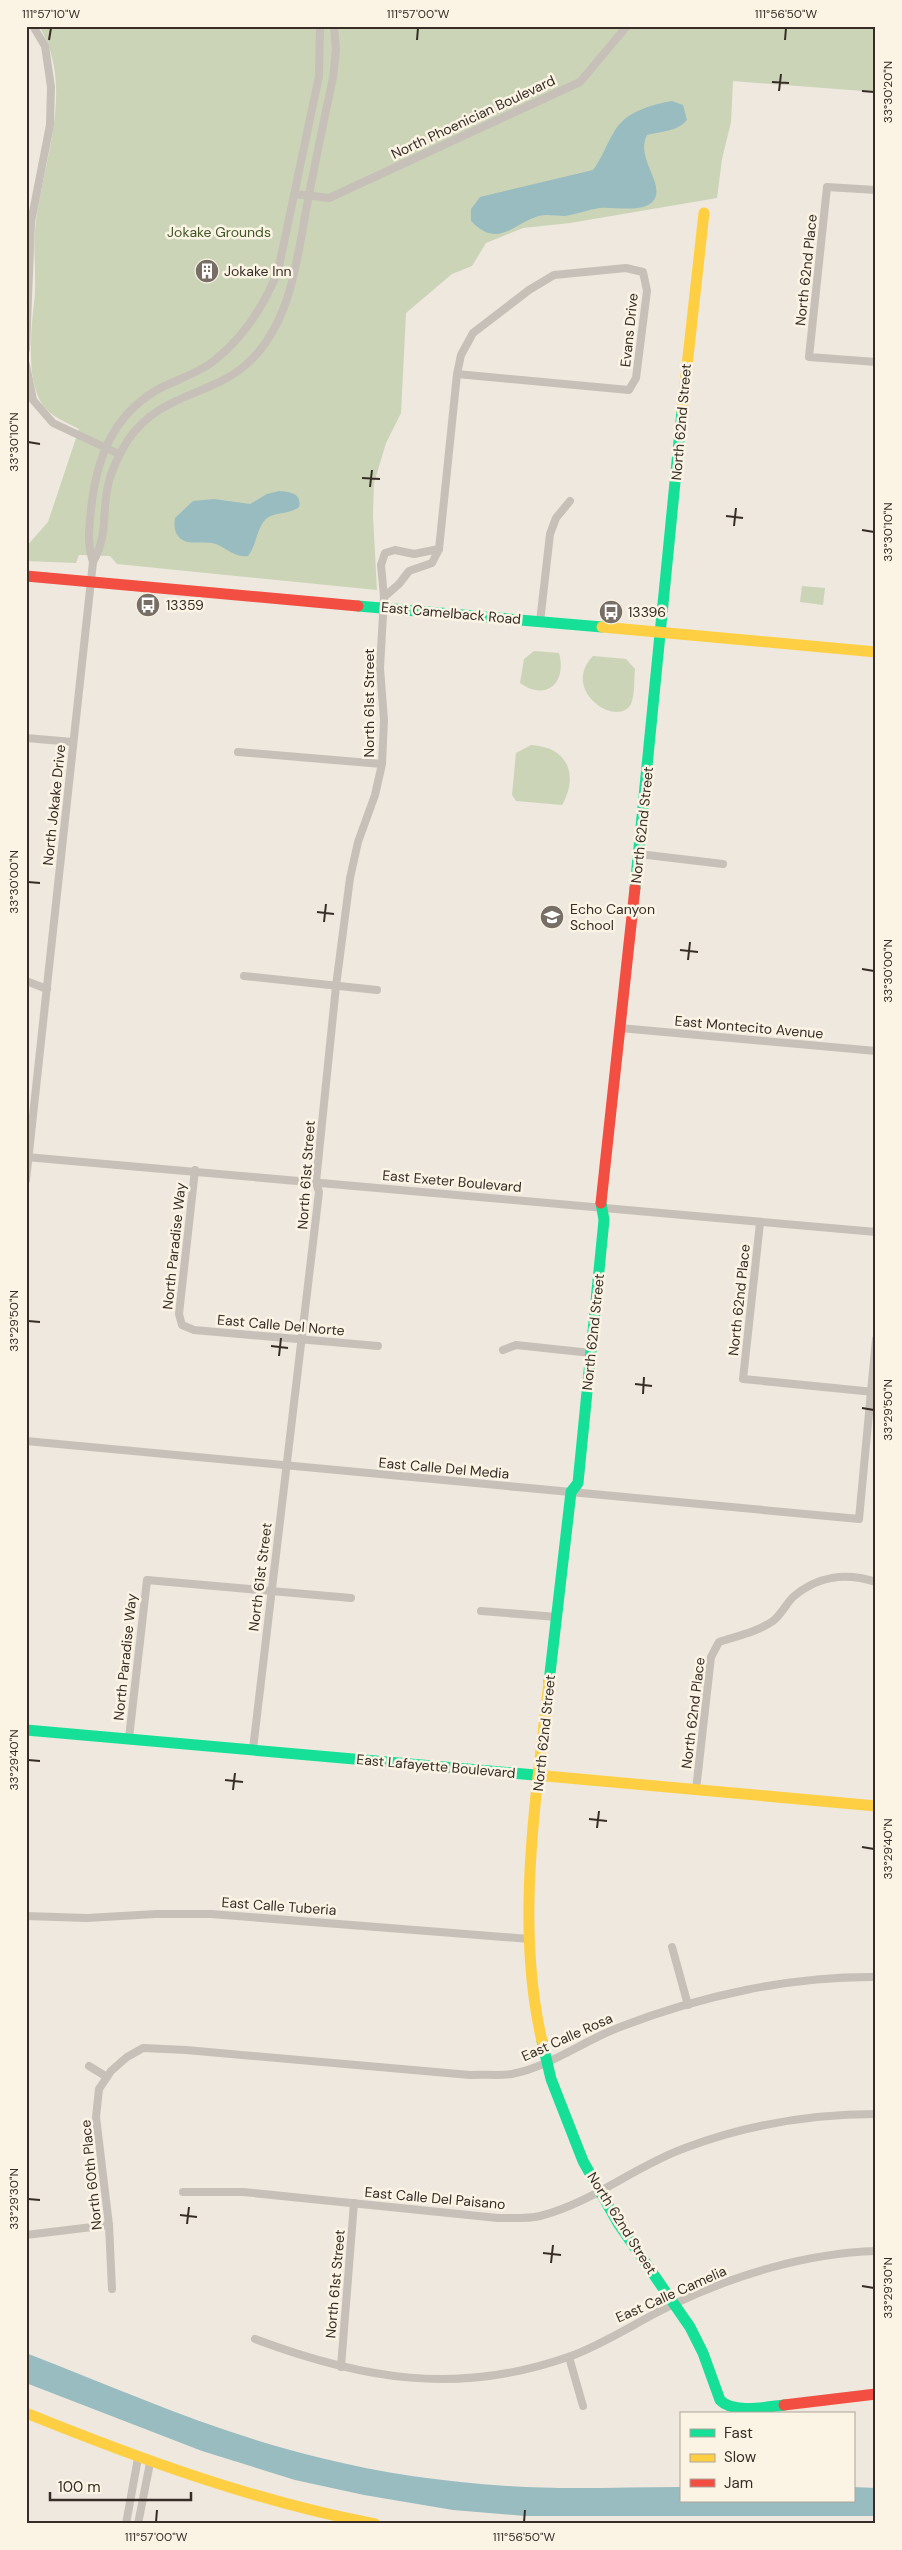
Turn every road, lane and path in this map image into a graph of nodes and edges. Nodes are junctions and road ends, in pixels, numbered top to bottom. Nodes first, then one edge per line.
1 (320, 26) edge
2 (334, 26) edge
3 (627, 26) edge
4 (34, 27) edge
5 (876, 190) edge
6 (295, 194) junction
7 (309, 197) junction
8 (704, 213) dead end
9 (26, 349) edge
10 (876, 362) edge
11 (26, 364) edge
12 (457, 374) junction
13 (105, 448) junction
14 (119, 454) junction
15 (570, 500) dead end
16 (439, 549) junction
17 (406, 553) junction
18 (93, 562) junction
19 (409, 571) junction
20 (26, 576) edge
21 (91, 582) junction
22 (383, 602) junction
23 (540, 622) junction
24 (661, 632) junction
25 (876, 652) edge
26 (26, 738) edge
27 (72, 742) junction
28 (238, 752) dead end
29 (382, 764) junction
30 (639, 854) junction
31 (723, 864) dead end
32 (244, 976) dead end
33 (26, 981) edge
34 (336, 986) junction
35 (47, 990) junction
36 (376, 990) dead end
37 (620, 1028) junction
38 (876, 1051) edge
39 (28, 1157) edge
40 (195, 1170) junction
41 (26, 1180) edge
42 (316, 1182) junction
43 (601, 1207) junction
44 (760, 1223) junction
45 (876, 1232) edge
46 (182, 1324) joint
47 (876, 1339) edge
48 (302, 1340) junction
49 (378, 1346) dead end
50 (503, 1350) dead end
51 (592, 1352) junction
52 (873, 1392) edge
53 (26, 1441) edge
54 (286, 1466) junction
55 (571, 1492) junction
56 (876, 1582) edge
57 (271, 1591) junction
58 (351, 1598) dead end
59 (481, 1611) dead end
60 (557, 1617) junction
61 (26, 1730) edge
62 (129, 1738) junction
63 (253, 1749) junction
64 (539, 1775) junction
65 (696, 1790) junction
66 (876, 1806) edge
67 (26, 1916) edge
68 (529, 1939) junction
69 (672, 1947) dead end
70 (876, 1977) edge
71 (688, 2005) junction
72 (143, 2048) joint
73 (548, 2061) junction
74 (89, 2066) dead end
75 (107, 2077) junction
76 (876, 2114) edge
77 (599, 2191) junction
78 (183, 2192) dead end
79 (354, 2203) junction
80 (109, 2225) junction
81 (26, 2235) edge
82 (876, 2251) edge
83 (112, 2290) dead end
84 (675, 2303) junction
85 (254, 2339) dead end
86 (569, 2357) junction
87 (341, 2367) junction
88 (876, 2394) edge
89 (583, 2406) dead end
90 (26, 2413) edge
91 (138, 2458) junction
92 (150, 2463) junction
93 (126, 2524) edge
94 (138, 2524) edge
95 (374, 2524) edge

1 - 6 street
2 - 7 street
3 - 7 street, North Phoenician Boulevard
4 - 9 street
5 - 10 street, North 62nd Place
6 - 7 street, North Phoenician Boulevard
6 - 13 street
7 - 14 street
8 - 24 street, North 62nd Street
11 - 13 street
12 - 12 street, Evans Drive
12 - 16 street, Evans Drive
13 - 14 street
13 - 18 street
14 - 18 street
15 - 23 street
16 - 17 street
16 - 19 street
17 - 19 street
17 - 22 street
18 - 21 street
19 - 22 street
20 - 21 street, East Camelback Road
21 - 22 street, East Camelback Road
21 - 27 street, North Jokake Drive
22 - 23 street, East Camelback Road
22 - 29 street, North 61st Street
23 - 24 street, East Camelback Road
24 - 25 street, East Camelback Road
24 - 30 street, North 62nd Street
26 - 27 street
27 - 35 street, North Jokake Drive
28 - 29 street
29 - 34 street, North 61st Street
30 - 31 street
30 - 37 street, North 62nd Street
32 - 34 street
33 - 35 street
34 - 36 street
34 - 42 street, North 61st Street
35 - 39 street, North Jokake Drive
37 - 38 street, East Montecito Avenue
37 - 43 street, North 62nd Street
39 - 40 street, East Exeter Boulevard
39 - 41 street, North Jokake Drive
40 - 42 street, East Exeter Boulevard
40 - 46 street, North Paradise Way
42 - 43 street, East Exeter Boulevard
42 - 48 street, North 61st Street
43 - 44 street, East Exeter Boulevard
43 - 51 street, North 62nd Street
44 - 45 street, East Exeter Boulevard
44 - 52 street, North 62nd Place
46 - 48 street, East Calle Del Norte
47 - 52 street
48 - 49 street, East Calle Del Norte
48 - 54 street, North 61st Street
50 - 51 street
51 - 55 street, North 62nd Street
52 - 55 street, East Calle Del Media
53 - 54 street, East Calle Del Media
54 - 55 street, East Calle Del Media
54 - 57 street, North 61st Street
55 - 60 street, North 62nd Street
56 - 65 street, North 62nd Place
57 - 58 street
57 - 62 street, North Paradise Way
57 - 63 street, North 61st Street
59 - 60 street
60 - 64 street, North 62nd Street
61 - 62 street, East Lafayette Boulevard
62 - 63 street, East Lafayette Boulevard
63 - 64 street, East Lafayette Boulevard
64 - 65 street, East Lafayette Boulevard
64 - 68 street, North 62nd Street
65 - 66 street, East Lafayette Boulevard
67 - 68 street, East Calle Tuberia
68 - 73 street, North 62nd Street
69 - 71 street
70 - 71 street, East Calle Rosa
71 - 73 street, East Calle Rosa
72 - 73 street, East Calle Rosa
72 - 75 street, North 60th Place
73 - 77 street, North 62nd Street
74 - 75 street
75 - 80 street, North 60th Place
76 - 77 street, East Calle Del Paisano
77 - 79 street, East Calle Del Paisano
77 - 84 street, North 62nd Street
78 - 79 street, East Calle Del Paisano
79 - 87 street, North 61st Street
80 - 81 street
80 - 83 street, North 60th Place
82 - 84 street, East Calle Camelia
84 - 86 street, East Calle Camelia
84 - 88 street, North 62nd Street
85 - 87 street, East Calle Camelia
86 - 87 street, East Calle Camelia
86 - 89 street
90 - 91 street
91 - 92 street
91 - 93 street
92 - 94 street
92 - 95 street

